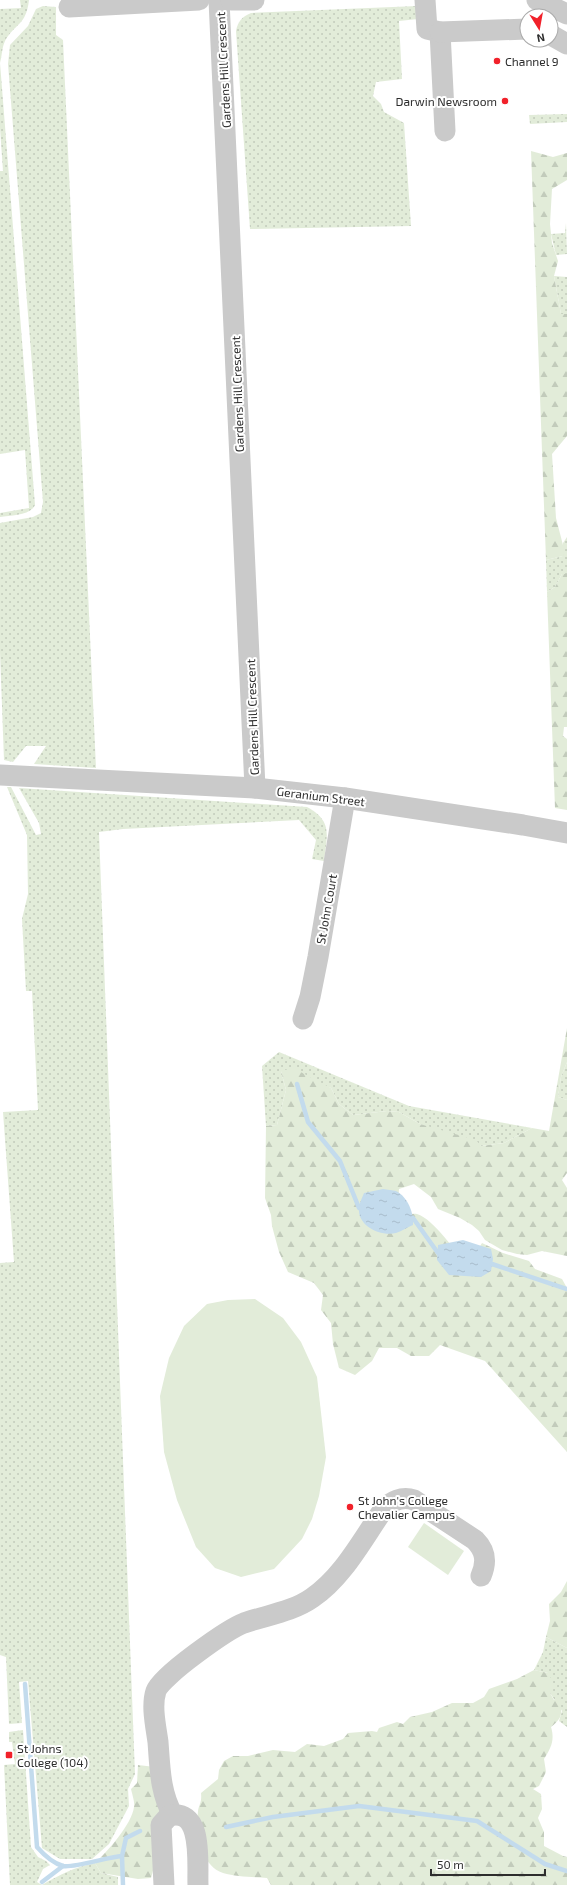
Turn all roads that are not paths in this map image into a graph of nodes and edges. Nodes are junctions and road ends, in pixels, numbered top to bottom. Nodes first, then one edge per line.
1 (199, 0) edge
2 (219, 0) edge
3 (231, 0) edge
4 (254, 0) edge
5 (425, 0) edge
6 (69, 7) dead end
7 (519, 29) edge
8 (440, 32) junction
9 (445, 131) dead end
10 (0, 775) edge
11 (255, 788) junction
12 (345, 798) junction
13 (567, 833) edge
14 (303, 1018) dead end
15 (481, 1576) dead end
16 (173, 1815) junction
17 (164, 1885) edge
18 (198, 1885) edge

1 - 6 street
2 - 11 street, Gardens Hill Crescent
3 - 4 street
5 - 8 street
7 - 8 street
8 - 9 street
10 - 11 street, Geranium Street
11 - 12 street, Geranium Street
12 - 13 street, Geranium Street
12 - 14 street, St John Court
15 - 16 street
16 - 17 street
16 - 18 street

